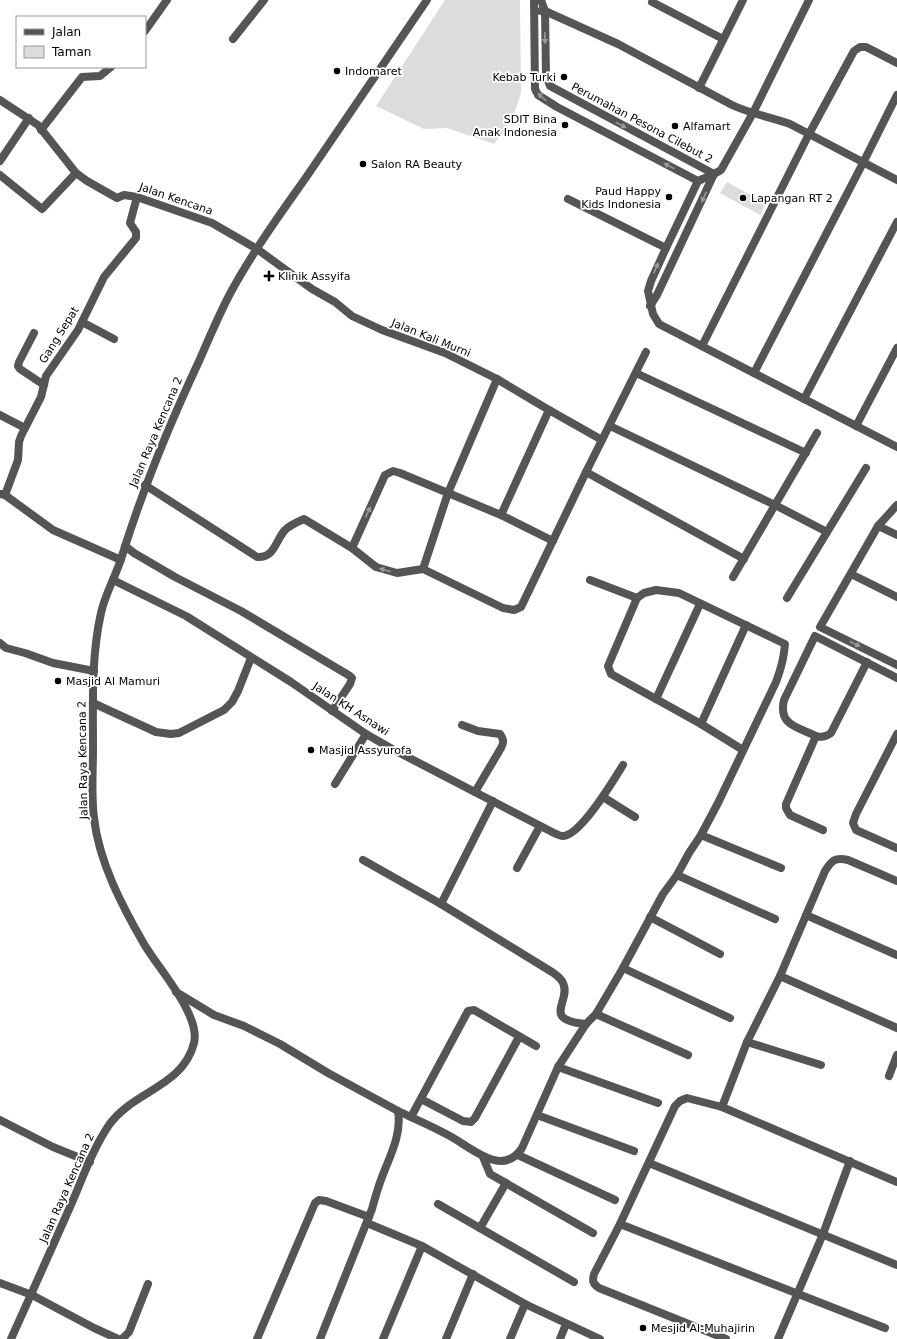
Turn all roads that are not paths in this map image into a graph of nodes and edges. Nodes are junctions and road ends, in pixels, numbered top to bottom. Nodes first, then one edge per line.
1 (167, 0) edge
2 (264, 0) edge
3 (426, 0) edge
4 (534, 0) edge
5 (541, 0) edge
6 (743, 0) edge
7 (809, 0) edge
8 (652, 2) dead end
9 (535, 11) junction
10 (545, 12) junction
11 (146, 30) edge
12 (233, 39) dead end
13 (723, 40) junction
14 (897, 63) edge
15 (110, 68) edge
16 (699, 88) junction
17 (897, 94) edge
18 (0, 100) edge
19 (753, 113) junction
20 (603, 115) junction
21 (29, 118) junction
22 (596, 128) junction
23 (41, 130) junction
24 (809, 134) junction
25 (0, 161) edge
26 (863, 163) junction
27 (76, 173) junction
28 (0, 174) edge
29 (714, 174) junction
30 (897, 180) edge
31 (698, 181) junction
32 (137, 196) junction
33 (568, 199) dead end
34 (897, 222) edge
35 (666, 248) junction
36 (258, 249) junction
37 (650, 306) junction
38 (82, 322) junction
39 (34, 333) dead end
40 (114, 339) dead end
41 (702, 346) junction
42 (897, 348) edge
43 (646, 352) dead end
44 (636, 373) junction
45 (754, 373) junction
46 (497, 379) junction
47 (44, 385) junction
48 (804, 399) junction
49 (549, 410) junction
50 (0, 415) edge
51 (610, 426) junction
52 (856, 426) junction
53 (25, 428) junction
54 (818, 433) dead end
55 (602, 440) junction
56 (897, 447) edge
57 (806, 453) junction
58 (866, 468) dead end
59 (586, 472) junction
60 (145, 485) junction
61 (448, 493) junction
62 (2, 494) edge
63 (776, 505) junction
64 (897, 505) edge
65 (501, 515) junction
66 (878, 526) junction
67 (827, 532) junction
68 (897, 535) edge
69 (553, 541) junction
70 (125, 546) junction
71 (352, 548) junction
72 (744, 559) junction
73 (121, 560) junction
74 (423, 569) junction
75 (851, 574) junction
76 (733, 578) dead end
77 (114, 580) junction
78 (590, 580) dead end
79 (897, 597) edge
80 (637, 598) junction
81 (787, 598) dead end
82 (700, 604) junction
83 (746, 625) junction
84 (0, 643) edge
85 (251, 658) junction
86 (867, 662) junction
87 (897, 665) edge
88 (94, 671) junction
89 (897, 678) edge
90 (656, 699) junction
91 (92, 704) junction
92 (332, 711) junction
93 (701, 724) junction
94 (462, 725) dead end
95 (366, 734) junction
96 (897, 734) edge
97 (816, 736) junction
98 (743, 750) junction
99 (623, 765) dead end
100 (336, 784) dead end
101 (475, 792) junction
102 (603, 797) junction
103 (493, 801) junction
104 (634, 817) dead end
105 (540, 826) junction
106 (824, 830) dead end
107 (701, 835) junction
108 (897, 848) edge
109 (363, 860) dead end
110 (517, 868) dead end
111 (780, 868) dead end
112 (677, 875) junction
113 (897, 881) edge
114 (441, 904) junction
115 (806, 915) junction
116 (650, 916) junction
117 (775, 919) dead end
118 (720, 954) dead end
119 (897, 954) edge
120 (624, 968) junction
121 (780, 976) junction
122 (176, 992) junction
123 (596, 1014) junction
124 (730, 1018) dead end
125 (586, 1024) junction
126 (897, 1028) edge
127 (519, 1037) junction
128 (747, 1042) junction
129 (536, 1046) dead end
130 (897, 1055) edge
131 (688, 1056) dead end
132 (558, 1066) junction
133 (821, 1066) dead end
134 (889, 1076) dead end
135 (421, 1099) junction
136 (658, 1103) dead end
137 (722, 1107) junction
138 (398, 1111) junction
139 (537, 1115) junction
140 (411, 1117) junction
141 (0, 1120) edge
142 (634, 1151) dead end
143 (518, 1155) junction
144 (483, 1157) junction
145 (850, 1161) junction
146 (90, 1162) junction
147 (649, 1163) junction
148 (897, 1182) edge
149 (506, 1183) junction
150 (615, 1200) dead end
151 (438, 1204) dead end
152 (368, 1220) junction
153 (620, 1224) junction
154 (480, 1228) junction
155 (593, 1233) dead end
156 (823, 1234) junction
157 (422, 1246) junction
158 (897, 1265) edge
159 (472, 1274) junction
160 (574, 1282) dead end
161 (0, 1284) edge
162 (148, 1284) dead end
163 (797, 1293) junction
164 (32, 1295) junction
165 (525, 1304) junction
166 (566, 1324) junction
167 (885, 1328) dead end
168 (11, 1339) edge
169 (118, 1339) edge
170 (122, 1339) edge
171 (257, 1339) edge
172 (320, 1339) edge
173 (384, 1339) edge
174 (446, 1339) edge
175 (510, 1339) edge
176 (560, 1339) edge
177 (600, 1339) edge
178 (726, 1339) edge
179 (778, 1339) edge

1 - 11 street
2 - 12 street
3 - 36 street, Jalan Raya Kencana 2
4 - 9 street
5 - 10 street, Perumahan Pesona Cilebut 2
6 - 13 street
7 - 19 street
8 - 13 street
9 - 10 street
22 -> 9 street
10 - 16 street
10 -> 20 street, Perumahan Pesona Cilebut 2
13 - 16 street
14 - 24 street
15 - 23 street
16 - 19 street
17 - 26 street
18 - 21 street, Jalan Kencana
19 - 24 street
19 - 29 street
20 - 22 street
20 -> 29 street, Perumahan Pesona Cilebut 2
21 - 23 street, Jalan Kencana
21 - 25 street
31 -> 22 street
23 - 27 street, Jalan Kencana
24 - 26 street
24 - 41 street
26 - 30 street
26 - 45 street
27 - 28 street
27 - 32 street, Jalan Kencana
29 - 31 street
29 -> 37 street, Perumahan Pesona Cilebut 2
31 - 35 street
32 - 36 street, Jalan Kencana
32 - 38 street, Gang Sepat
33 - 35 street
34 - 48 street
37 -> 35 street
36 - 46 street, Jalan Kali Murni
36 - 60 street, Jalan Raya Kencana 2
37 - 41 street
38 - 40 street
38 - 47 street, Gang Sepat
39 - 47 street
41 - 45 street
42 - 52 street
43 - 44 street
44 - 51 street
44 - 57 street
45 - 48 street
46 - 49 street, Jalan Kali Murni
46 - 61 street
47 - 53 street, Gang Sepat
48 - 52 street
49 - 55 street, Jalan Kali Murni
49 - 65 street
50 - 53 street
51 - 55 street
51 - 63 street
52 - 56 street
53 - 62 street, Gang Sepat
54 - 57 street
55 - 59 street
57 - 63 street
58 - 67 street
59 - 69 street
59 - 72 street
60 - 70 street, Jalan Raya Kencana 2
60 - 71 street
61 - 65 street
71 -> 61 street
61 - 74 street
62 - 73 street
63 - 67 street
63 - 72 street
64 - 66 street
65 - 69 street
66 - 68 street
66 - 75 street
67 - 81 street
69 - 74 street
70 - 73 street, Jalan Raya Kencana 2
70 - 92 street
74 -> 71 street
72 - 76 street
73 - 77 street, Jalan Raya Kencana 2
75 - 79 street
75 -> 87 street
77 - 85 street, Jalan KH Asnawi
77 - 88 street, Jalan Raya Kencana 2
78 - 80 street
80 - 82 street
80 - 90 street
82 - 83 street
82 - 90 street
83 - 93 street
83 - 98 street
84 - 88 street
85 - 91 street
85 - 92 street, Jalan KH Asnawi
86 - 89 street
86 - 97 street
86 - 97 street
88 - 91 street, Jalan Raya Kencana 2
90 - 93 street
91 - 122 street, Jalan Raya Kencana 2
92 - 95 street, Jalan KH Asnawi
93 - 98 street
94 - 101 street
95 - 100 street
95 - 101 street, Jalan KH Asnawi
96 - 108 street
97 - 106 street
98 - 107 street
99 - 102 street, Jalan KH Asnawi
101 - 103 street, Jalan KH Asnawi
102 - 104 street
102 - 105 street, Jalan KH Asnawi
103 - 105 street, Jalan KH Asnawi
103 - 114 street
105 - 110 street
107 - 111 street
107 - 112 street
109 - 114 street
112 - 116 street
112 - 117 street
113 - 115 street
114 - 125 street
115 - 119 street
115 - 121 street
116 - 118 street
116 - 120 street
120 - 123 street
120 - 124 street
121 - 126 street
121 - 128 street
122 - 138 street
122 - 146 street, Jalan Raya Kencana 2
123 - 125 street
123 - 131 street
125 - 132 street
127 - 129 street
127 - 135 street
127 - 135 street
128 - 133 street
128 - 137 street
130 - 134 street
132 - 136 street
132 - 139 street
135 - 140 street
137 - 145 street
137 - 147 street
138 - 140 street
138 - 152 street
139 - 142 street
139 - 143 street
140 - 144 street
141 - 146 street
143 - 144 street
143 - 150 street
144 - 149 street
145 - 148 street
145 - 156 street
146 - 164 street, Jalan Raya Kencana 2
147 - 153 street
147 - 156 street
149 - 154 street
149 - 155 street
151 - 154 street
152 - 157 street
152 - 171 street
152 - 172 street
153 - 163 street
153 - 178 street
154 - 160 street
156 - 158 street
156 - 163 street
157 - 159 street
157 - 173 street
159 - 165 street
159 - 174 street
161 - 164 street
162 - 170 street
163 - 167 street
163 - 179 street
164 - 168 street, Jalan Raya Kencana 2
164 - 169 street
165 - 166 street
165 - 175 street
166 - 176 street
166 - 177 street

